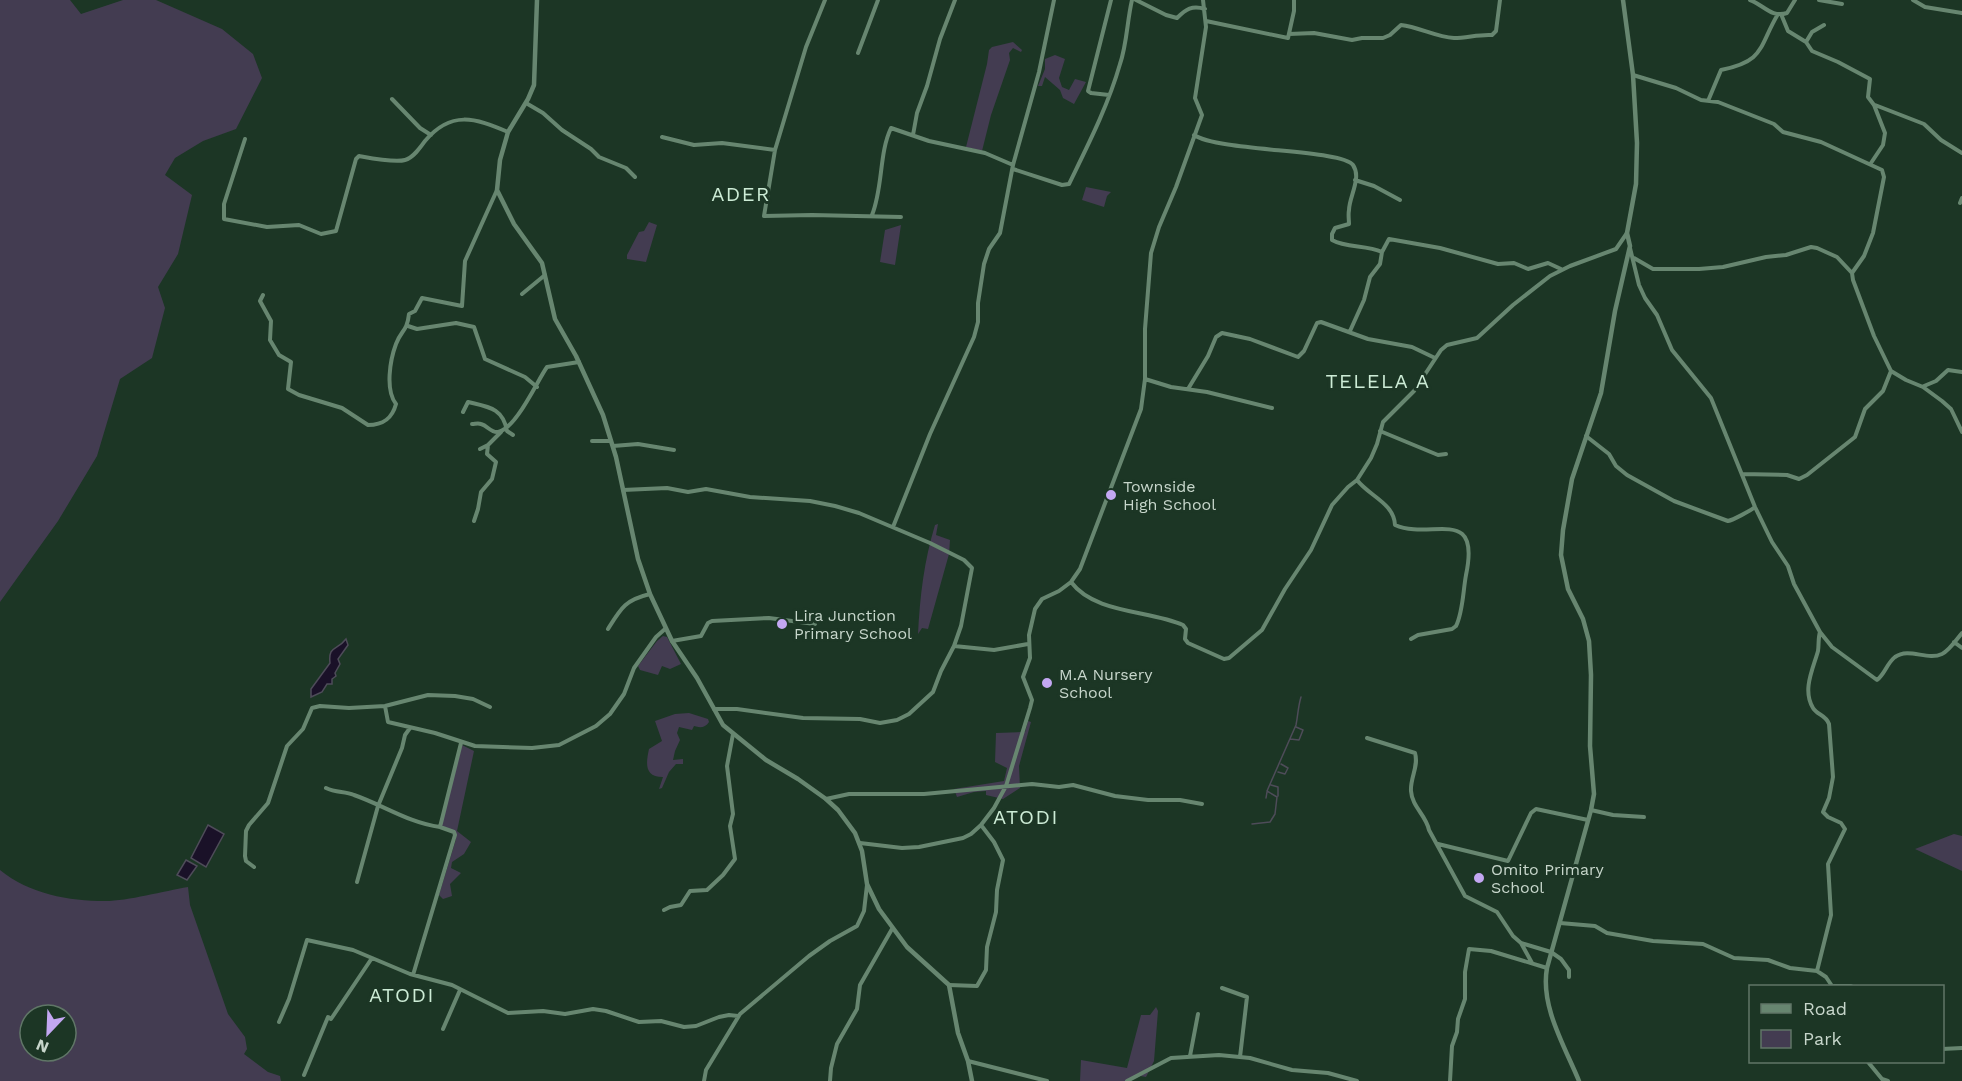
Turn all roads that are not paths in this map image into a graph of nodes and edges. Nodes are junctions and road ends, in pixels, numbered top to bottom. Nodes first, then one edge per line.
1 (537, 0) edge
2 (825, 0) edge
3 (878, 0) edge
4 (955, 0) edge
5 (1054, 0) edge
6 (1111, 0) edge
7 (1134, 0) edge
8 (1203, 0) edge
9 (1294, 0) edge
10 (1500, 0) edge
11 (1623, 0) edge
12 (1750, 0) edge
13 (1795, 0) edge
14 (1820, 0) edge
15 (1913, 0) edge
16 (1842, 4) dead end
17 (1205, 9) junction
18 (1962, 13) edge
19 (1779, 14) junction
20 (1206, 21) junction
21 (1824, 25) dead end
22 (1289, 34) junction
23 (1806, 42) junction
24 (858, 53) dead end
25 (1632, 75) junction
26 (1109, 95) junction
27 (392, 99) dead end
28 (1708, 101) junction
29 (526, 103) junction
30 (1874, 105) junction
31 (508, 132) junction
32 (430, 135) junction
33 (913, 135) junction
34 (1194, 135) junction
35 (662, 137) dead end
36 (245, 139) dead end
37 (775, 150) junction
38 (1962, 153) edge
39 (1871, 163) junction
40 (1013, 167) junction
41 (635, 177) dead end
42 (1355, 180) junction
43 (497, 190) junction
44 (1400, 200) dead end
45 (872, 215) junction
46 (902, 217) dead end
47 (1627, 233) junction
48 (1630, 246) junction
49 (1382, 252) junction
50 (1633, 258) junction
51 (1562, 269) junction
52 (1852, 273) junction
53 (545, 274) junction
54 (522, 294) dead end
55 (263, 295) dead end
56 (408, 327) junction
57 (1350, 332) junction
58 (1435, 358) junction
59 (579, 362) junction
60 (1892, 371) junction
61 (1962, 372) edge
62 (1145, 379) junction
63 (537, 387) junction
64 (1923, 387) junction
65 (1188, 389) junction
66 (1272, 408) dead end
67 (463, 412) dead end
68 (472, 424) dead end
69 (507, 429) junction
70 (1380, 431) junction
71 (501, 432) junction
72 (1962, 432) edge
73 (513, 435) dead end
74 (1586, 436) junction
75 (592, 441) dead end
76 (612, 443) junction
77 (488, 445) junction
78 (480, 448) dead end
79 (674, 450) dead end
80 (1446, 454) dead end
81 (1742, 474) junction
82 (1357, 480) junction
83 (623, 490) junction
84 (1755, 507) junction
85 (474, 520) dead end
86 (893, 527) junction
87 (1071, 582) junction
88 (650, 594) junction
89 (815, 624) dead end
90 (608, 628) dead end
91 (665, 629) junction
92 (1820, 632) junction
93 (1962, 633) edge
94 (1411, 639) dead end
95 (672, 641) junction
96 (1954, 642) junction
97 (1028, 644) junction
98 (954, 646) junction
99 (1962, 648) edge
100 (385, 706) junction
101 (490, 707) dead end
102 (713, 710) junction
103 (411, 728) junction
104 (733, 734) junction
105 (1367, 738) dead end
106 (461, 743) junction
107 (1006, 786) junction
108 (326, 788) dead end
109 (826, 799) junction
110 (1202, 804) dead end
111 (378, 806) junction
112 (1591, 810) junction
113 (1644, 817) dead end
114 (1588, 820) junction
115 (981, 825) junction
116 (440, 827) junction
117 (860, 843) junction
118 (1437, 844) junction
119 (254, 867) dead end
120 (357, 882) dead end
121 (867, 884) junction
122 (664, 910) dead end
123 (1560, 923) junction
124 (892, 929) junction
125 (1521, 943) junction
126 (1551, 952) junction
127 (372, 958) junction
128 (1532, 963) junction
129 (1546, 968) junction
130 (1817, 971) junction
131 (413, 975) junction
132 (1569, 977) dead end
133 (949, 985) junction
134 (1832, 985) edge
135 (1222, 988) dead end
136 (460, 990) junction
137 (1198, 1014) dead end
138 (738, 1016) junction
139 (279, 1022) dead end
140 (443, 1029) dead end
141 (1962, 1048) edge
142 (1944, 1049) edge
143 (1190, 1056) junction
144 (1240, 1057) junction
145 (968, 1061) junction
146 (1871, 1063) edge
147 (304, 1075) dead end
148 (704, 1081) edge
149 (830, 1081) edge
150 (972, 1081) edge
151 (1047, 1081) edge
152 (1127, 1081) edge
153 (1357, 1081) edge
154 (1450, 1081) edge
155 (1580, 1081) edge
156 (1888, 1081) edge

1 - 29 street
2 - 37 street
3 - 24 street
4 - 33 street
5 - 40 street
6 - 26 street
7 - 17 street
7 - 26 street
8 - 17 street
9 - 22 street
10 - 22 street
11 - 25 street
12 - 19 street
13 - 19 street
14 - 16 street
15 - 18 street
17 - 20 street
19 - 23 street
19 - 28 street
20 - 22 street
20 - 34 street
21 - 23 street
23 - 30 street
25 - 28 street
25 - 47 street
26 - 40 street
27 - 32 street
28 - 39 street
29 - 31 street
29 - 41 street
30 - 38 street
30 - 39 street
31 - 32 street
31 - 43 street
32 - 36 street
33 - 40 street
33 - 45 street
34 - 42 street
34 - 62 street
35 - 37 street
37 - 45 street
39 - 52 street
40 - 86 street
42 - 44 street
42 - 49 street
43 - 53 street
43 - 56 street
45 - 46 street
47 - 48 street
47 - 51 street
48 - 50 street
48 - 74 street
49 - 51 street
49 - 57 street
50 - 52 street
50 - 81 street
51 - 58 street
52 - 60 street
53 - 54 street
53 - 59 street
55 - 56 street
56 - 63 street
57 - 58 street
57 - 65 street
58 - 70 street
59 - 63 street
59 - 76 street
60 - 64 street
60 - 81 street
61 - 64 street
62 - 65 street
62 - 87 street
63 - 69 street
64 - 72 street
65 - 66 street
67 - 69 street
68 - 71 street
69 - 71 street
69 - 73 street
70 - 80 street
70 - 82 street
71 - 77 street
74 - 84 street
74 - 112 street
75 - 76 street
76 - 79 street
76 - 83 street
77 - 78 street
77 - 85 street
81 - 84 street
82 - 87 street
82 - 94 street
83 - 86 street
83 - 88 street
84 - 92 street
86 - 98 street
87 - 97 street
88 - 90 street
88 - 91 street
89 - 95 street
91 - 95 street
91 - 106 street
92 - 96 street
92 - 130 street
93 - 96 street
95 - 102 street
96 - 99 street
97 - 98 street
97 - 107 street
98 - 102 street
100 - 101 street
100 - 103 street
100 - 119 street
102 - 104 street
103 - 106 street
103 - 111 street
104 - 109 street
104 - 122 street
105 - 118 street
106 - 116 street
107 - 109 street
107 - 110 street
107 - 115 street
108 - 111 street
109 - 117 street
111 - 116 street
111 - 120 street
112 - 113 street
112 - 114 street
114 - 118 street
114 - 123 street
115 - 117 street
115 - 133 street
116 - 131 street
117 - 121 street
118 - 125 street
121 - 124 street
121 - 138 street
123 - 126 street
123 - 130 street
124 - 133 street
124 - 149 street
125 - 126 street
125 - 128 street
126 - 129 street
126 - 132 street
127 - 131 street
127 - 139 street
127 - 147 street
128 - 129 street
128 - 154 street
129 - 155 street
130 - 134 street
131 - 136 street
133 - 145 street
135 - 144 street
136 - 138 street
136 - 140 street
137 - 143 street
138 - 148 street
141 - 142 street
143 - 144 street
143 - 152 street
144 - 153 street
145 - 150 street
145 - 151 street
146 - 156 street

